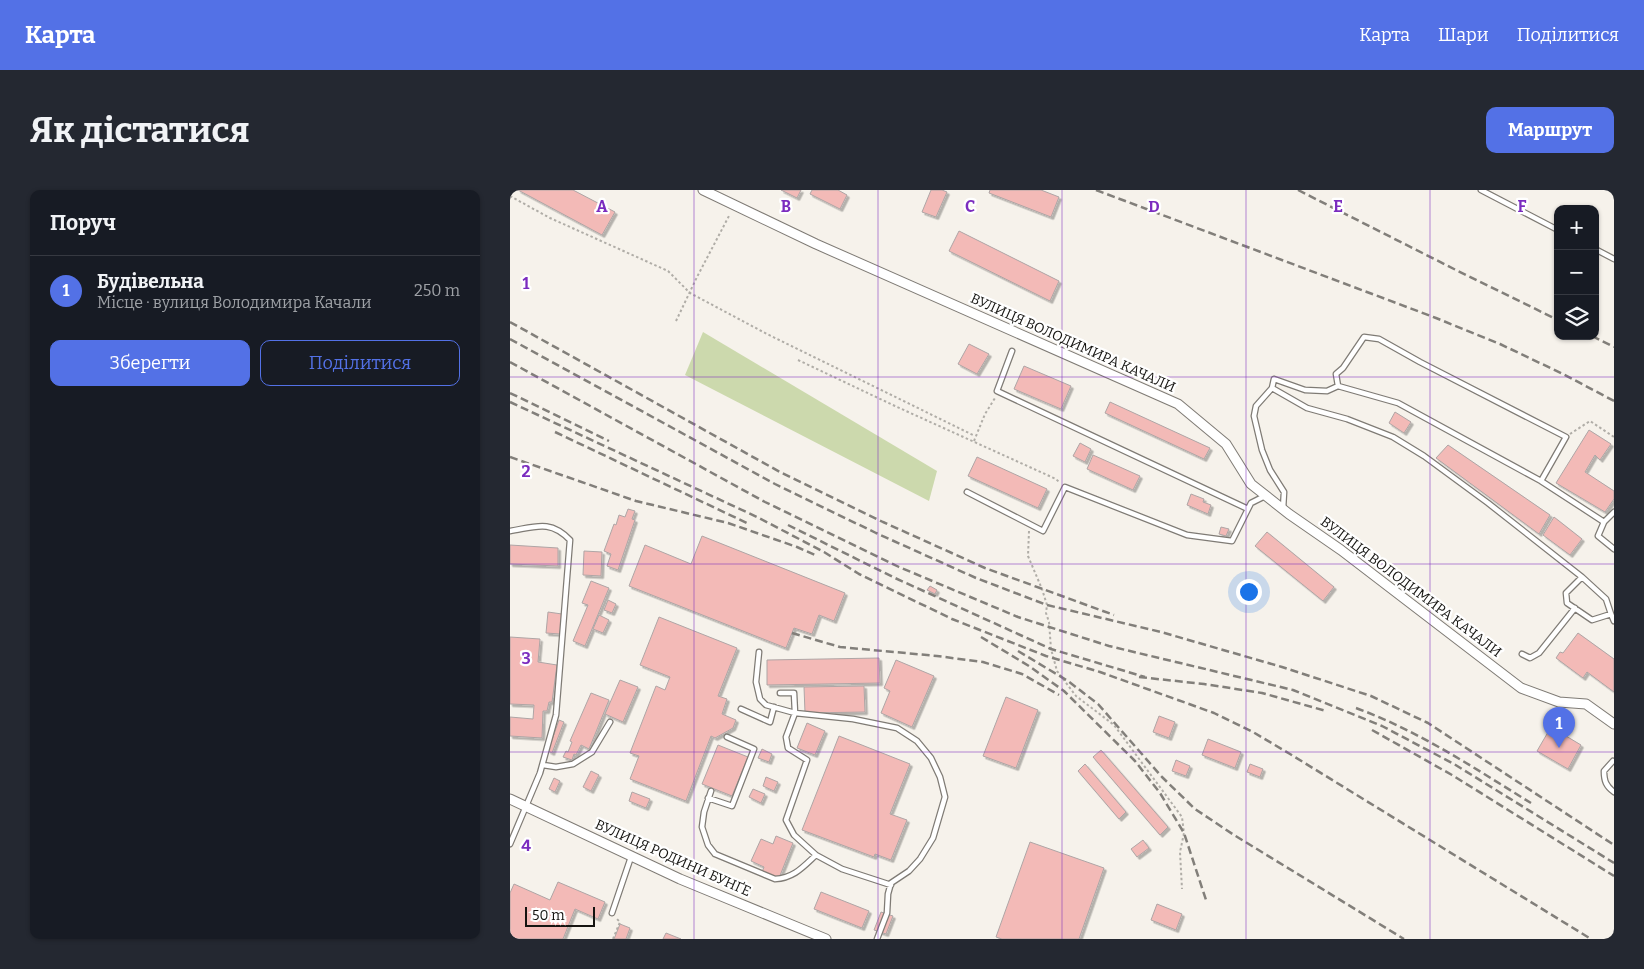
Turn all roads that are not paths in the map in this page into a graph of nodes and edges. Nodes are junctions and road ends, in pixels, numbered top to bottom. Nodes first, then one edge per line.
1 (704, 190) edge
2 (1482, 190) edge
3 (1554, 228) edge
4 (1599, 252) edge
5 (1614, 259) edge
6 (1012, 352) dead end
7 (1338, 386) junction
8 (1272, 388) junction
9 (1541, 481) junction
10 (967, 492) dead end
11 (1266, 496) junction
12 (1248, 509) junction
13 (1283, 509) junction
14 (1614, 512) edge
15 (1604, 522) junction
16 (510, 531) edge
17 (1614, 549) edge
18 (1582, 578) junction
19 (1574, 608) junction
20 (1612, 614) junction
21 (1614, 621) edge
22 (759, 652) dead end
23 (1522, 654) dead end
24 (780, 693) dead end
25 (774, 707) junction
26 (741, 709) dead end
27 (795, 713) junction
28 (610, 722) dead end
29 (1614, 724) edge
30 (727, 737) dead end
31 (1612, 762) dead end
32 (543, 765) junction
33 (711, 791) dead end
34 (1614, 792) edge
35 (708, 798) junction
36 (510, 799) edge
37 (525, 806) junction
38 (510, 844) edge
39 (816, 855) junction
40 (631, 856) junction
41 (891, 885) junction
42 (612, 913) road end
43 (808, 936) edge
44 (826, 939) edge
45 (877, 939) edge

1 - 11 street, ВУЛИЦЯ ВОЛОДИМИРА КАЧАЛИ
2 - 3 lane
4 - 5 lane
6 - 12 lane
7 - 8 lane
7 - 9 lane
7 - 9 lane
8 - 13 lane
8 - 18 lane
9 - 15 lane
10 - 12 lane
11 - 12 lane
11 - 13 street, ВУЛИЦЯ ВОЛОДИМИРА КАЧАЛИ
13 - 29 street, ВУЛИЦЯ ВОЛОДИМИРА КАЧАЛИ
14 - 15 lane
15 - 17 lane
16 - 32 lane
18 - 19 lane
18 - 20 lane
19 - 20 lane
19 - 23 lane
20 - 21 lane
22 - 25 lane
24 - 27 lane
25 - 26 lane
25 - 27 lane
27 - 39 lane
27 - 41 lane
28 - 32 lane
30 - 35 lane
31 - 34 lane
32 - 37 lane
33 - 35 lane
35 - 39 lane
36 - 37 street, ВУЛИЦЯ РОДИНИ БУНҐЕ
37 - 38 lane
37 - 40 street, ВУЛИЦЯ РОДИНИ БУНҐЕ
39 - 41 lane
40 - 42 lane
40 - 43 street, ВУЛИЦЯ РОДИНИ БУНҐЕ
41 - 45 lane
43 - 44 street, ВУЛИЦЯ РОДИНИ БУНҐЕ

